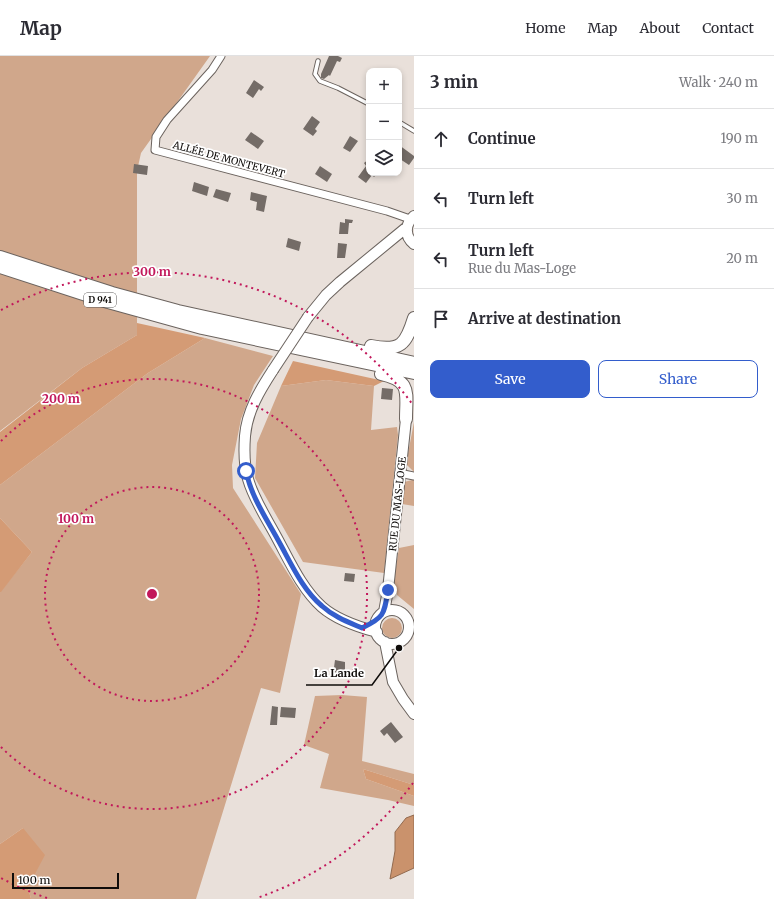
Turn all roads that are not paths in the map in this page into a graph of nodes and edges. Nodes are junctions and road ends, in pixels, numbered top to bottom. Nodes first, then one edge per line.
1 (221, 56) edge
2 (318, 61) dead end
3 (366, 102) edge
4 (402, 124) edge
5 (414, 131) edge
6 (410, 221) edge
7 (394, 238) junction
8 (413, 243) edge
9 (0, 257) edge
10 (0, 267) edge
11 (414, 318) edge
12 (221, 321) junction
13 (319, 353) junction
14 (414, 362) edge
15 (414, 373) edge
16 (414, 400) edge
17 (406, 419) junction
18 (399, 473) junction
19 (414, 476) edge
20 (388, 590) junction
21 (397, 611) junction
22 (384, 612) junction
23 (377, 621) junction
24 (362, 628) junction
25 (377, 632) junction
26 (385, 642) junction
27 (397, 643) junction
28 (390, 671) junction
29 (414, 714) edge

1 - 6 street, ALLÉE DE MONTEVERT
2 - 3 lane
4 - 5 lane
6 - 7 main road
6 - 8 main road
7 - 8 main road
7 - 24 main road, bridge
9 - 12 highway, D 941
10 - 13 highway, D 941
11 - 12 highway
12 - 14 highway, D 941
13 - 15 highway, D 941
13 - 17 highway
16 - 17 highway
17 - 18 main road, RUE DU MAS-LOGE
18 - 19 street
18 - 20 main road, RUE DU MAS-LOGE
20 - 21 main road, RUE DU MAS-LOGE
20 - 22 main road, RUE DU MAS-LOGE
21 - 22 main road
21 - 27 main road
22 - 23 main road
23 - 24 main road
23 - 25 main road
24 - 25 main road
25 - 26 main road
26 - 27 main road
26 - 28 main road
27 - 28 main road
28 - 29 main road

